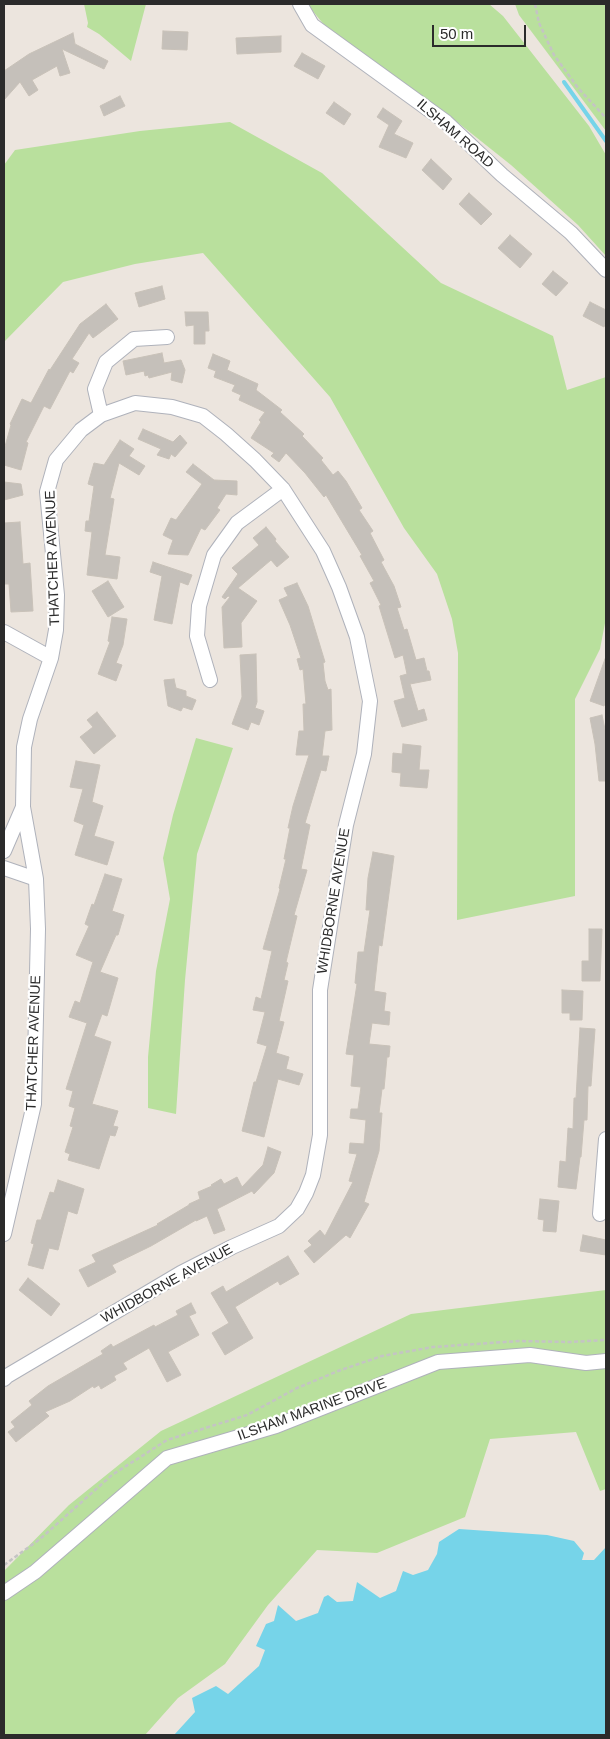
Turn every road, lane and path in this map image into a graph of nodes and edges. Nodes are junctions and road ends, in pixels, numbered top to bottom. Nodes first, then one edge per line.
1 (300, 4) edge
2 (534, 4) edge
3 (606, 118) edge
4 (606, 270) edge
5 (167, 337) dead end
6 (101, 415) junction
7 (283, 488) junction
8 (4, 632) edge
9 (51, 658) junction
10 (210, 680) dead end
11 (23, 807) junction
12 (4, 851) edge
13 (4, 868) edge
14 (36, 879) junction
15 (606, 1139) edge
16 (600, 1214) dead end
17 (4, 1234) edge
18 (433, 1347) dead end
19 (606, 1361) edge
20 (5, 1377) edge
21 (4, 1566) edge
22 (4, 1593) edge

1 - 4 street, ILSHAM ROAD
2 - 3 path
5 - 6 street
6 - 7 street, WHIDBORNE AVENUE
6 - 9 street, THATCHER AVENUE
7 - 10 street
7 - 20 street, WHIDBORNE AVENUE
8 - 9 street
9 - 11 street, THATCHER AVENUE
11 - 12 street, THATCHER AVENUE
11 - 14 street, THATCHER AVENUE
13 - 14 street
14 - 17 street, THATCHER AVENUE
15 - 16 street
18 - 21 path
19 - 22 street, ILSHAM MARINE DRIVE

